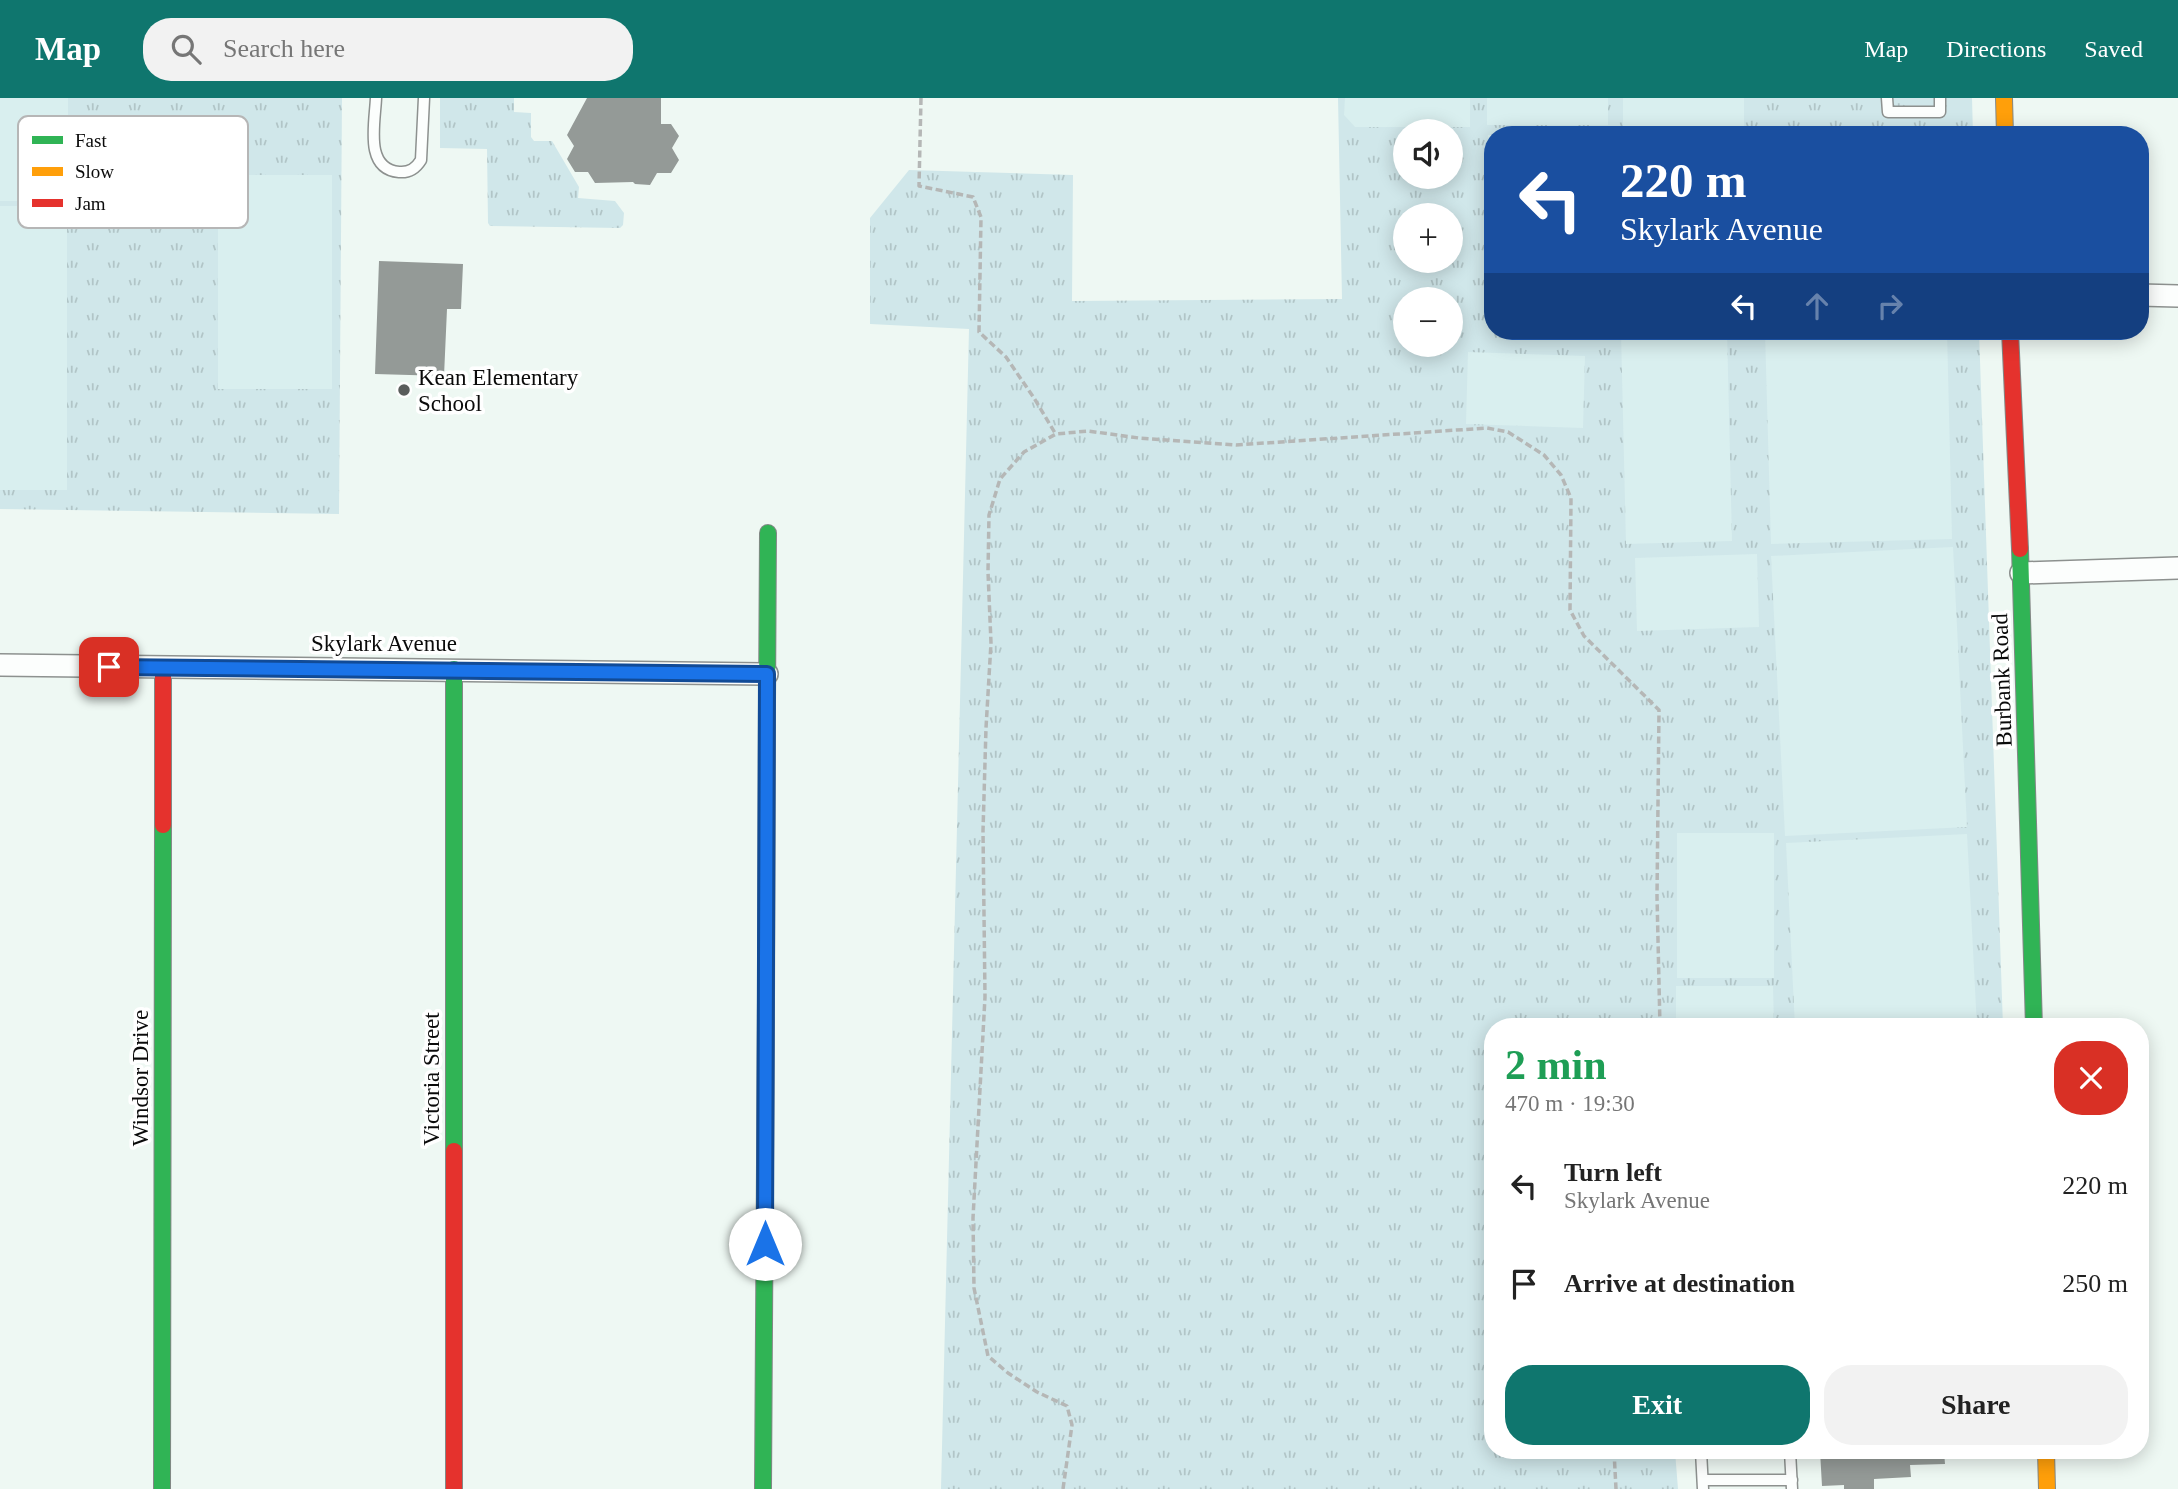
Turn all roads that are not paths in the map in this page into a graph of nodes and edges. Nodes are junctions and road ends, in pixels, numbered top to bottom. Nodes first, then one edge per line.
1 (376, 98) edge
2 (424, 98) edge
3 (1887, 98) edge
4 (1940, 98) edge
5 (2004, 98) edge
6 (2005, 126) edge
7 (2149, 295) edge
8 (2178, 296) edge
9 (2010, 340) edge
10 (768, 533) dead end
11 (2178, 568) edge
12 (2021, 573) junction
13 (0, 665) edge
14 (163, 668) junction
15 (454, 670) junction
16 (767, 674) junction
17 (2034, 1018) edge
18 (1701, 1459) edge
19 (1790, 1459) edge
20 (2046, 1459) edge
21 (1703, 1485) edge
22 (1792, 1485) edge
23 (162, 1489) edge
24 (454, 1489) edge
25 (764, 1489) edge
26 (2047, 1489) edge

1 - 2 lane
3 - 4 lane
5 - 6 street
7 - 8 street
9 - 12 street, Burbank Road
10 - 16 street
11 - 12 street
12 - 17 street, Burbank Road
13 - 14 street, Skylark Avenue
14 - 15 street, Skylark Avenue
14 - 23 street, Windsor Drive
15 - 16 street, Skylark Avenue
15 - 24 street, Victoria Street
16 - 25 street
18 - 21 lane
19 - 22 lane
20 - 26 street
21 - 22 lane

